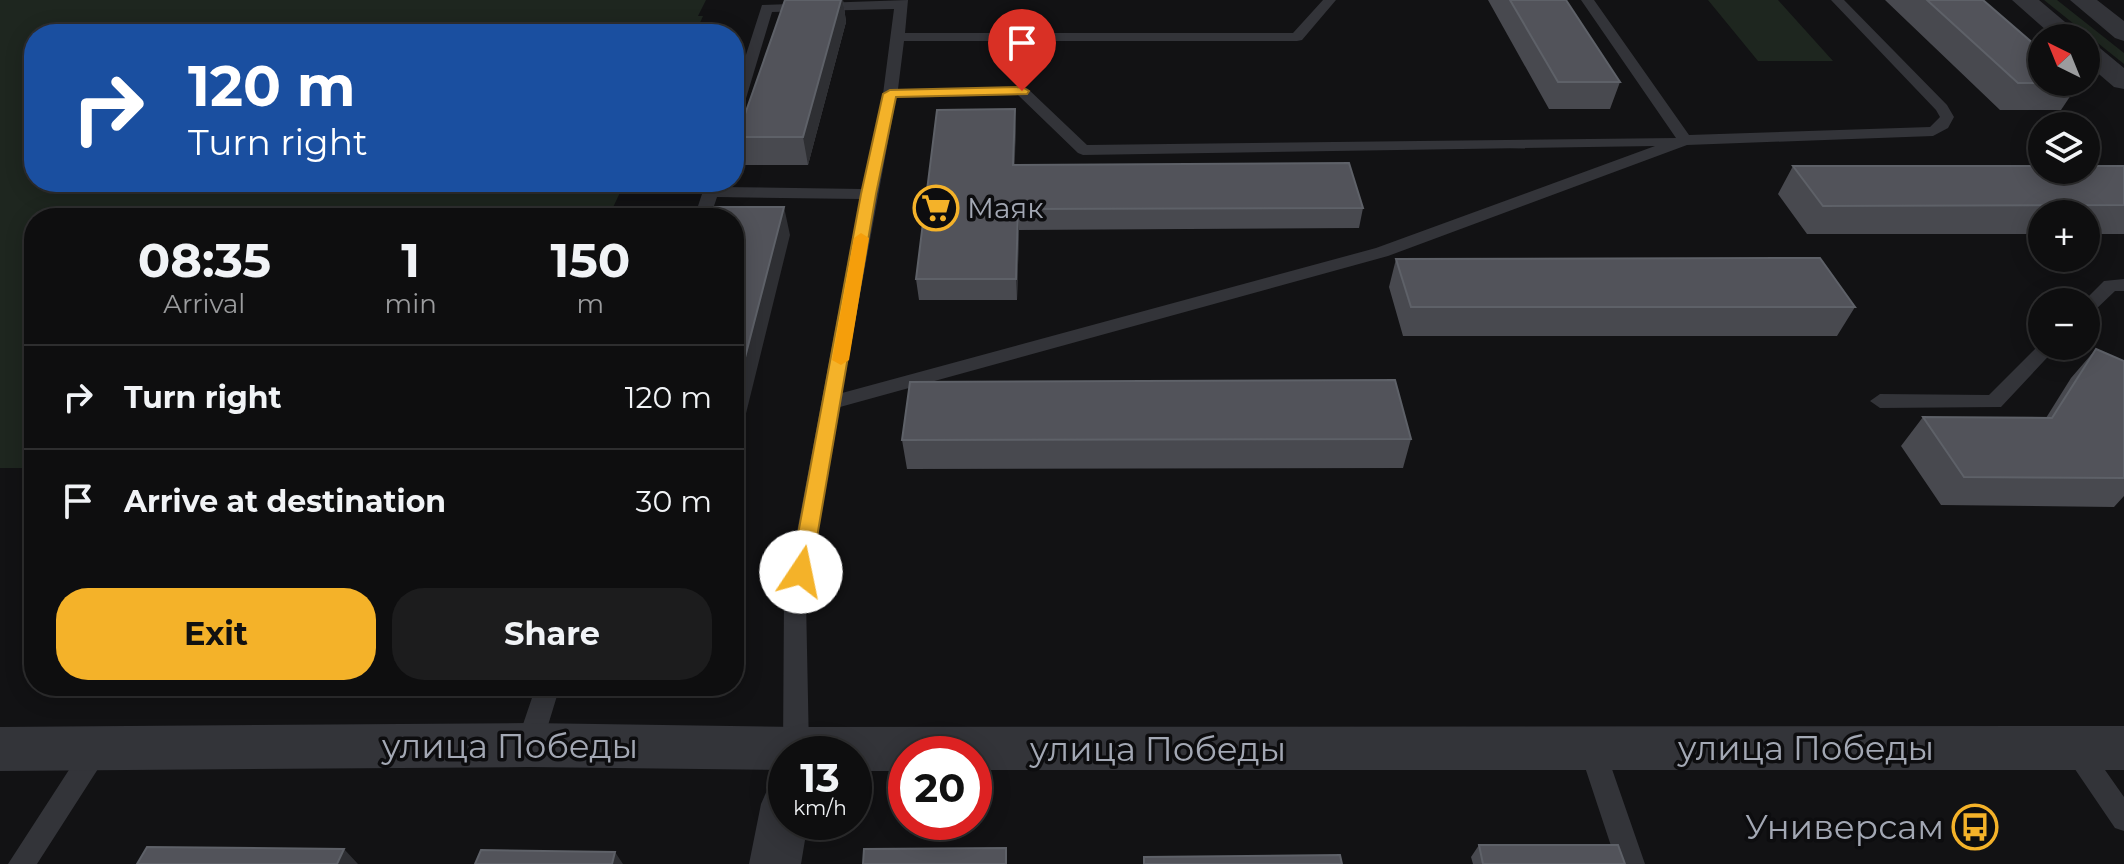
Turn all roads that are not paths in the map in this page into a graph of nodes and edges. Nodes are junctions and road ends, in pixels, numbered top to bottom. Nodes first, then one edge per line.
1 (1330, 0) edge
2 (1587, 0) edge
3 (1837, 0) edge
4 (2024, 0) edge
5 (2082, 0) edge
6 (901, 3) edge
7 (2054, 24) edge
8 (2124, 33) edge
9 (896, 37) junction
10 (2100, 61) edge
11 (2124, 81) edge
12 (744, 83) edge
13 (890, 94) junction
14 (1685, 140) junction
15 (744, 188) edge
16 (869, 194) junction
17 (2119, 289) edge
18 (2100, 301) edge
19 (2035, 360) edge
20 (1880, 401) dead end
21 (833, 402) junction
22 (545, 696) edge
23 (795, 736) edge
24 (529, 745) junction
25 (97, 748) junction
26 (2075, 748) junction
27 (2124, 748) edge
28 (0, 749) edge
29 (1592, 749) junction
30 (768, 750) edge
31 (872, 751) edge
32 (2124, 819) edge
33 (779, 840) edge
34 (22, 864) edge
35 (775, 864) edge
36 (1631, 864) edge

1 - 9 lane
2 - 14 lane
3 - 14 lane
4 - 7 street
5 - 8 street
6 - 9 lane
6 - 12 lane
9 - 13 lane
10 - 11 street
13 - 14 lane
13 - 16 lane
14 - 21 lane
15 - 16 lane
16 - 21 lane
17 - 18 lane
19 - 20 lane
21 - 23 lane
22 - 24 lane
24 - 25 street, улица Победы
24 - 30 street, улица Победы
25 - 28 street, улица Победы
25 - 34 lane
26 - 27 street, улица Победы
26 - 29 street, улица Победы
26 - 32 lane
29 - 31 street, улица Победы
29 - 36 lane
33 - 35 street

